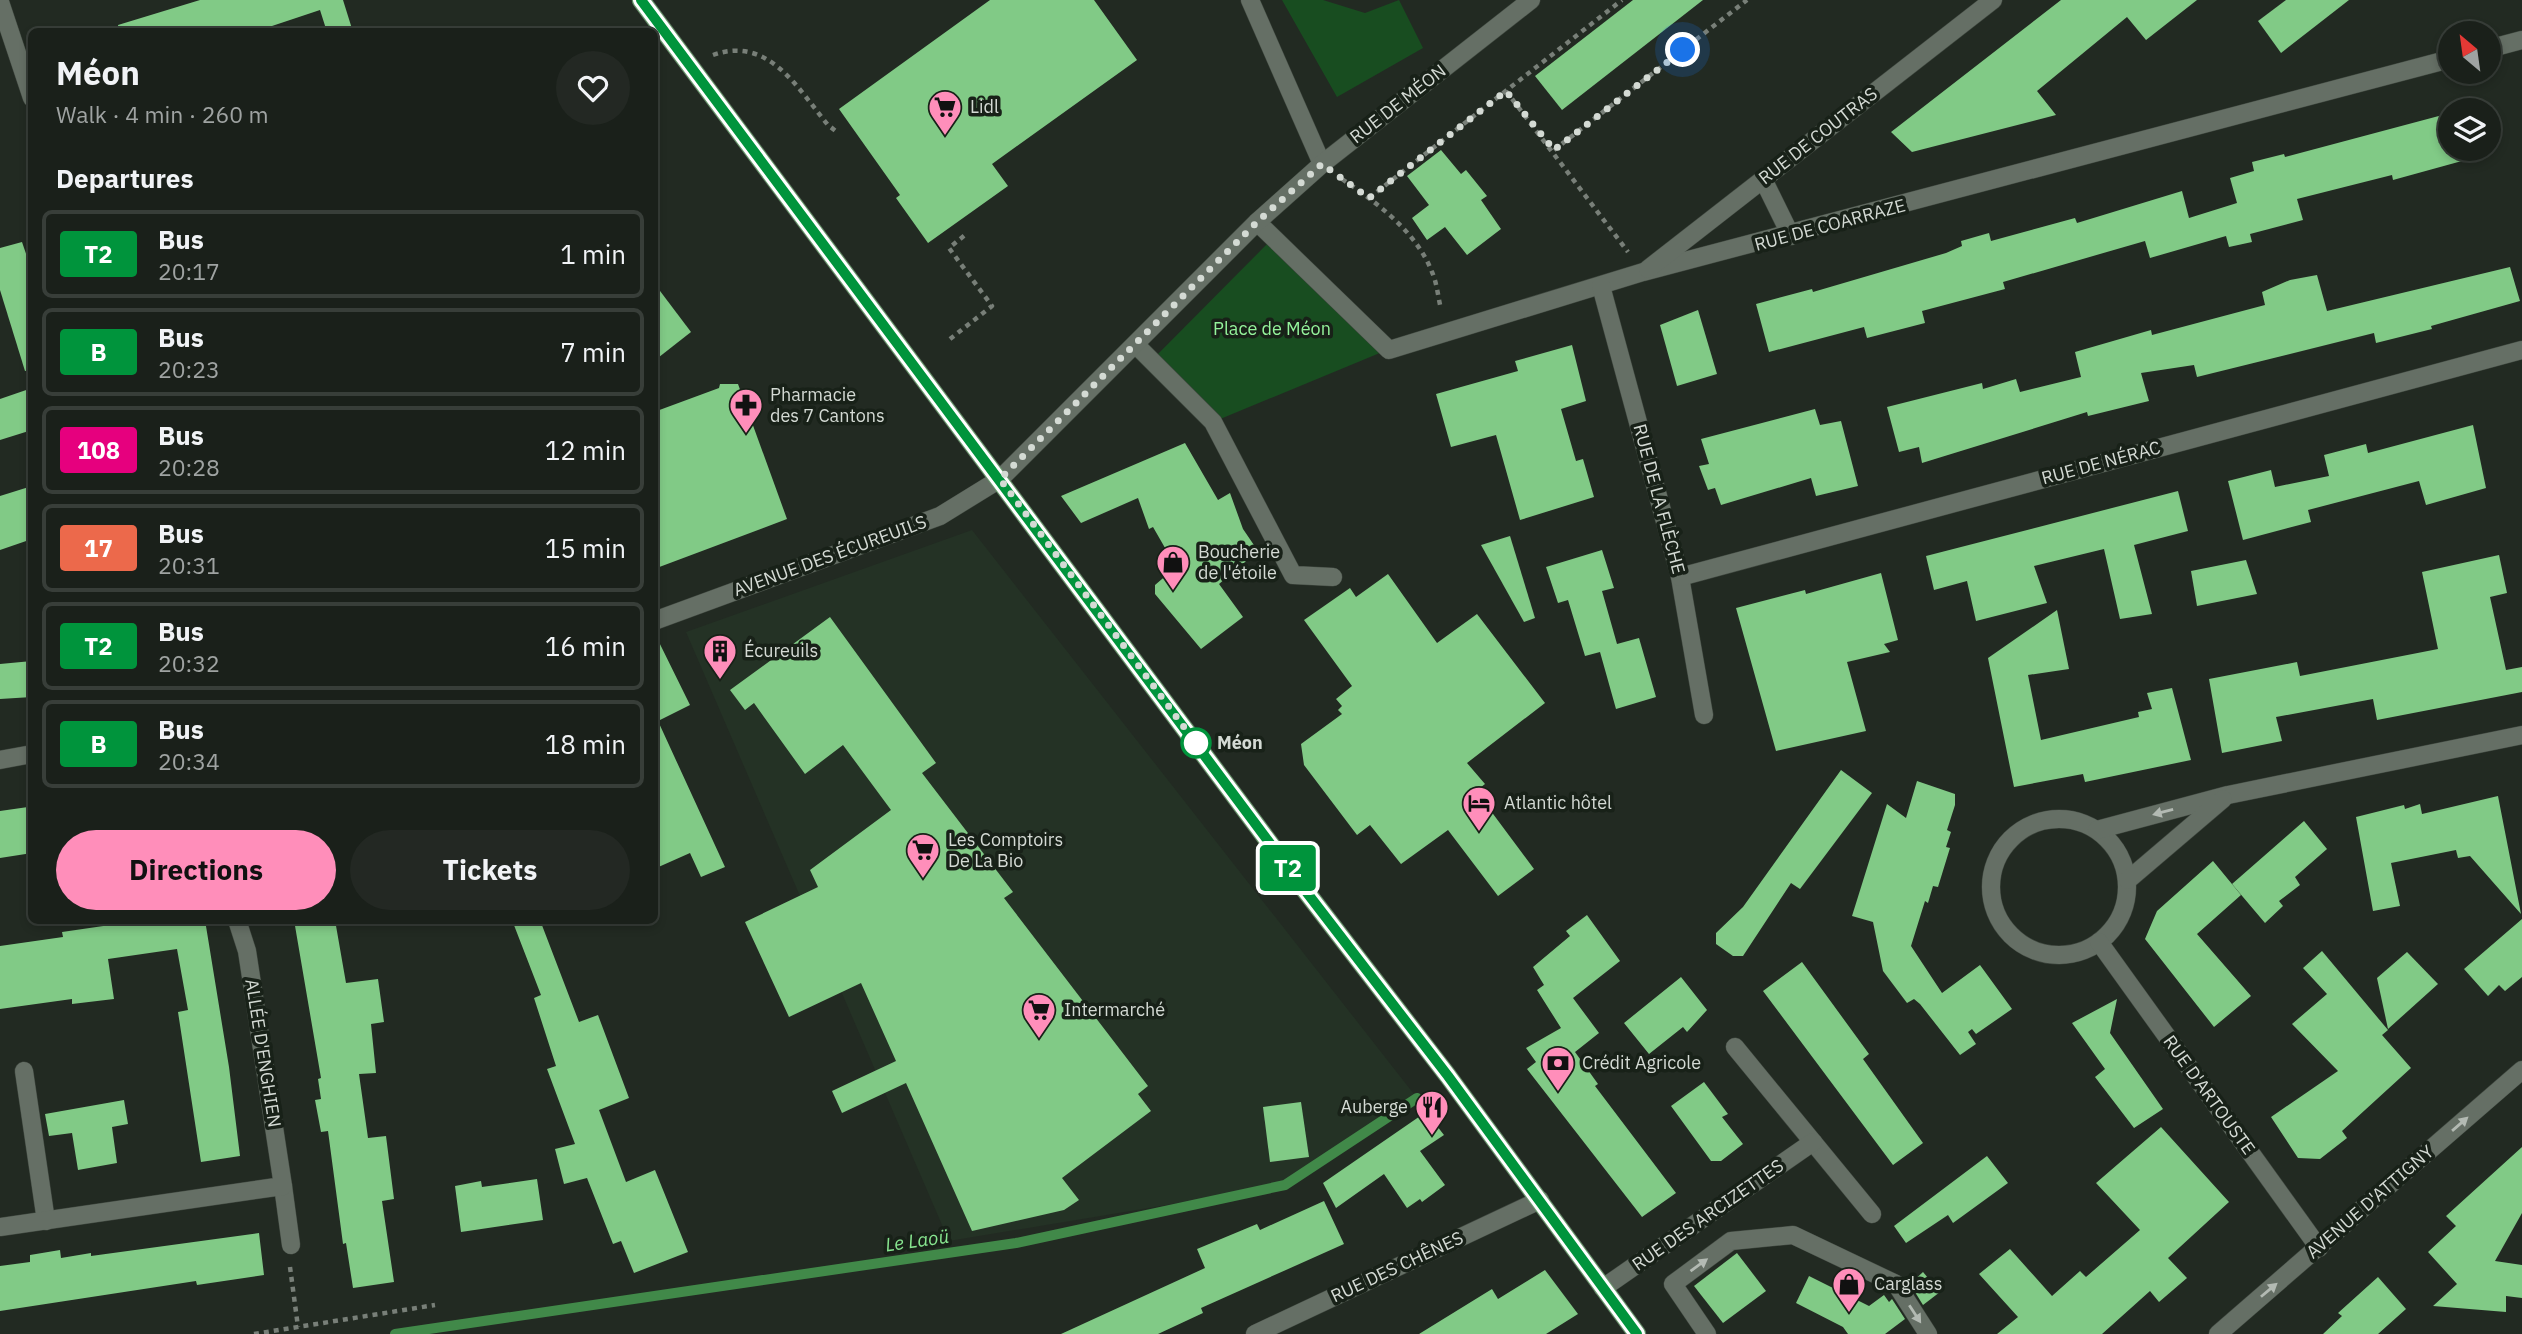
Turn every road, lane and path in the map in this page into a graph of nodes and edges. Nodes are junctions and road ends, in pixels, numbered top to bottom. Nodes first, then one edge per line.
1 (641, 0) edge
2 (1531, 0) edge
3 (1622, 0) edge
4 (1747, 0) edge
5 (1993, 0) edge
6 (0, 2) edge
7 (1255, 2) edge
8 (2522, 40) edge
9 (2501, 46) edge
10 (2438, 62) edge
11 (689, 64) junction
12 (28, 87) edge
13 (1506, 91) junction
14 (837, 132) dead end
15 (1554, 150) junction
16 (1322, 164) junction
17 (1763, 179) junction
18 (1369, 198) junction
19 (1257, 222) junction
20 (965, 235) dead end
21 (1791, 236) junction
22 (1643, 272) junction
23 (1601, 286) junction
24 (1447, 333) junction
25 (950, 339) dead end
26 (1136, 345) junction
27 (2522, 350) edge
28 (1000, 479) junction
29 (1333, 577) dead end
30 (1680, 577) junction
31 (658, 620) edge
32 (1704, 715) dead end
33 (2522, 735) edge
34 (28, 755) edge
35 (0, 760) edge
36 (2228, 795) junction
37 (2097, 830) junction
38 (2128, 880) junction
39 (238, 924) edge
40 (2099, 942) junction
41 (1735, 1047) dead end
42 (2522, 1070) edge
43 (24, 1071) dead end
44 (1813, 1142) junction
45 (283, 1186) junction
46 (1539, 1200) junction
47 (1872, 1214) dead end
48 (46, 1221) junction
49 (0, 1227) edge
50 (290, 1245) joint
51 (2319, 1248) junction
52 (1603, 1288) junction
53 (435, 1305) dead end
54 (298, 1327) junction
55 (254, 1334) edge
56 (1255, 1334) edge
57 (1637, 1334) edge
58 (1707, 1334) edge
59 (1928, 1334) edge
60 (2218, 1334) edge

1 - 11 main road
2 - 16 street, RUE DE MÉON
3 - 13 path
4 - 15 path
5 - 17 street, RUE DE COUTRAS
6 - 12 street
7 - 16 street
8 - 9 street
10 - 21 street, RUE DE COARRAZE
11 - 14 path
11 - 28 main road
13 - 15 path
13 - 18 path
15 - 22 path
16 - 18 path
16 - 19 street, RUE DE MÉON
17 - 21 street
17 - 22 street, RUE DE COUTRAS
18 - 24 path
19 - 24 street, RUE DE COARRAZE
19 - 26 street, RUE DE MÉON
20 - 25 path
21 - 22 street, RUE DE COARRAZE
22 - 23 street, RUE DE COARRAZE
23 - 24 street, RUE DE COARRAZE
23 - 30 street, RUE DE LA FLÈCHE
26 - 28 street, RUE DE MÉON
26 - 29 street
27 - 30 street, RUE DE NÉRAC
28 - 31 street, AVENUE DES ÉCUREUILS
28 - 46 main road
30 - 32 street, RUE DE LA FLÈCHE
33 - 36 street
34 - 35 street
36 -> 37 street
36 - 38 street
37 - 38 street
37 - 40 street
38 - 40 street
39 - 45 street, ALLÉE D'ENGHIEN
40 - 51 street, RUE D'ARTOUSTE
41 - 44 street
51 -> 42 street, AVENUE D'ATTIGNY
43 - 48 street
44 - 47 street
44 - 52 street, RUE DES ARCIZETTES
45 - 48 street
45 - 50 street, ALLÉE D'ENGHIEN
46 - 52 main road
46 - 56 street, RUE DES CHÊNES
48 - 49 street
50 - 54 path
60 -> 51 street, AVENUE D'ATTIGNY
52 - 57 main road
53 - 54 path
54 - 55 path
58 -> 59 street

